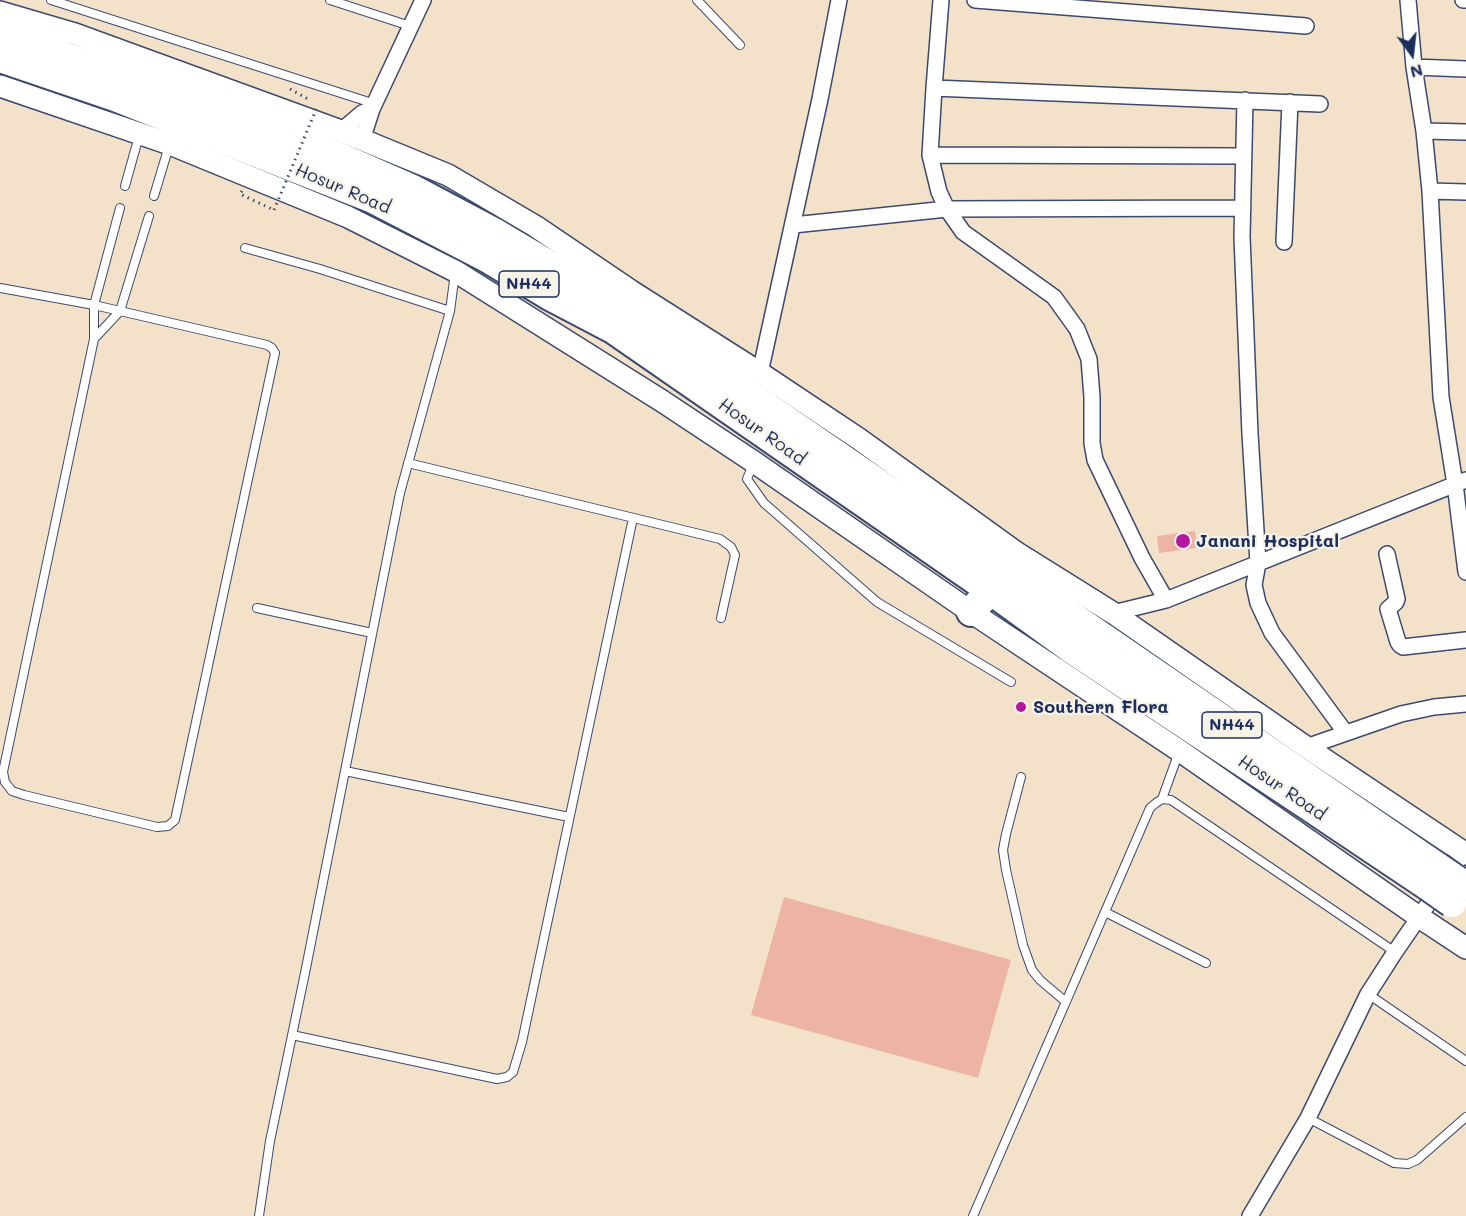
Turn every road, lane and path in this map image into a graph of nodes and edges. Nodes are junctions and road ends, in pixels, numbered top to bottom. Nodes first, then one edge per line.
1 (51, 0) edge
2 (330, 0) edge
3 (423, 0) edge
4 (697, 0) edge
5 (839, 0) edge
6 (941, 0) edge
7 (975, 0) edge
8 (1408, 0) edge
9 (0, 12) edge
10 (1306, 26) dead end
11 (410, 27) junction
12 (0, 34) edge
13 (740, 45) dead end
14 (0, 58) edge
15 (1414, 68) junction
16 (1466, 69) edge
17 (0, 86) edge
18 (287, 88) dead end
19 (934, 88) junction
20 (308, 99) dead end
21 (1245, 100) junction
22 (1290, 102) junction
23 (1320, 104) dead end
24 (318, 105) dead end
25 (373, 106) junction
26 (341, 131) junction
27 (1424, 131) junction
28 (1466, 132) edge
29 (139, 133) junction
30 (362, 140) junction
31 (170, 144) junction
32 (930, 155) junction
33 (1244, 156) junction
34 (125, 186) dead end
35 (1430, 191) junction
36 (1466, 192) edge
37 (240, 194) dead end
38 (154, 196) dead end
39 (120, 208) dead end
40 (1243, 208) junction
41 (946, 209) junction
42 (149, 216) dead end
43 (793, 225) junction
44 (1284, 242) dead end
45 (245, 248) dead end
46 (455, 271) junction
47 (0, 288) edge
48 (94, 305) junction
49 (120, 311) junction
50 (450, 311) junction
51 (94, 339) junction
52 (760, 373) junction
53 (754, 462) junction
54 (408, 463) junction
55 (1461, 482) edge
56 (633, 518) junction
57 (1387, 554) dead end
58 (1258, 563) junction
59 (1000, 569) junction
60 (1466, 572) edge
61 (1166, 600) junction
62 (257, 608) dead end
63 (971, 612) junction
64 (1113, 613) junction
65 (721, 618) dead end
66 (372, 633) junction
67 (1466, 640) edge
68 (1011, 682) dead end
69 (1466, 704) edge
70 (1345, 732) junction
71 (1306, 747) junction
72 (1180, 751) junction
73 (345, 771) junction
74 (1021, 777) dead end
75 (1162, 800) junction
76 (569, 818) junction
77 (1464, 854) edge
78 (1462, 897) edge
79 (1105, 912) junction
80 (1419, 918) junction
81 (1466, 948) edge
82 (1395, 952) junction
83 (1206, 963) dead end
84 (1368, 994) junction
85 (1066, 1002) junction
86 (292, 1035) junction
87 (1466, 1061) edge
88 (1466, 1117) edge
89 (1308, 1118) junction
90 (259, 1216) edge
91 (974, 1216) edge
92 (1250, 1216) edge

1 - 25 lane
2 - 11 lane
3 - 11 street
4 - 13 lane
5 - 43 street
6 - 19 street
7 - 10 street
8 - 15 street
9 - 26 street
11 - 25 street
12 - 59 highway, Hosur Road / NH44
14 - 59 highway, Hosur Road / NH44
15 - 16 street
15 - 27 street
17 - 29 street
18 - 20 path
19 - 21 street
19 - 32 street
21 - 22 street
21 - 33 street
22 - 23 street
22 - 44 street
24 - 37 path, bridge
25 - 26 street
25 - 30 street
26 - 30 street
27 - 28 street
27 - 35 street
29 - 31 street
29 - 34 lane
30 - 52 street
31 - 38 lane
31 - 46 street
32 - 33 street
32 - 41 street
33 - 40 street
35 - 36 street
35 - 55 street
39 - 48 lane
40 - 41 street
40 - 58 street
41 - 43 street
41 - 61 street
42 - 49 lane
43 - 52 street
45 - 50 lane
46 - 50 lane
46 - 53 street
47 - 48 lane
48 - 49 lane
48 - 51 lane
49 - 51 lane
49 - 51 lane
50 - 54 lane
52 - 59 street
53 - 63 street
53 - 68 lane
54 - 56 lane
54 - 66 lane
55 - 58 street
55 - 60 street
56 - 65 lane
56 - 76 lane
57 - 67 street
58 - 61 street
58 - 70 street
59 - 63 highway
59 - 64 street
59 - 78 highway, Hosur Road / NH44, bridge
61 - 64 street
62 - 66 lane
63 - 72 street
64 - 71 street
66 - 73 lane
69 - 70 street
70 - 71 street
71 - 77 street
72 - 75 lane
72 - 80 street
73 - 76 lane
73 - 86 lane
74 - 85 lane
75 - 79 lane
75 - 82 lane
76 - 86 lane
77 - 80 street
79 - 83 lane
79 - 85 lane
80 - 81 street
80 - 82 street
82 - 84 street
84 - 87 lane
84 - 89 street
85 - 91 lane
86 - 90 lane
88 - 89 lane
89 - 92 street

